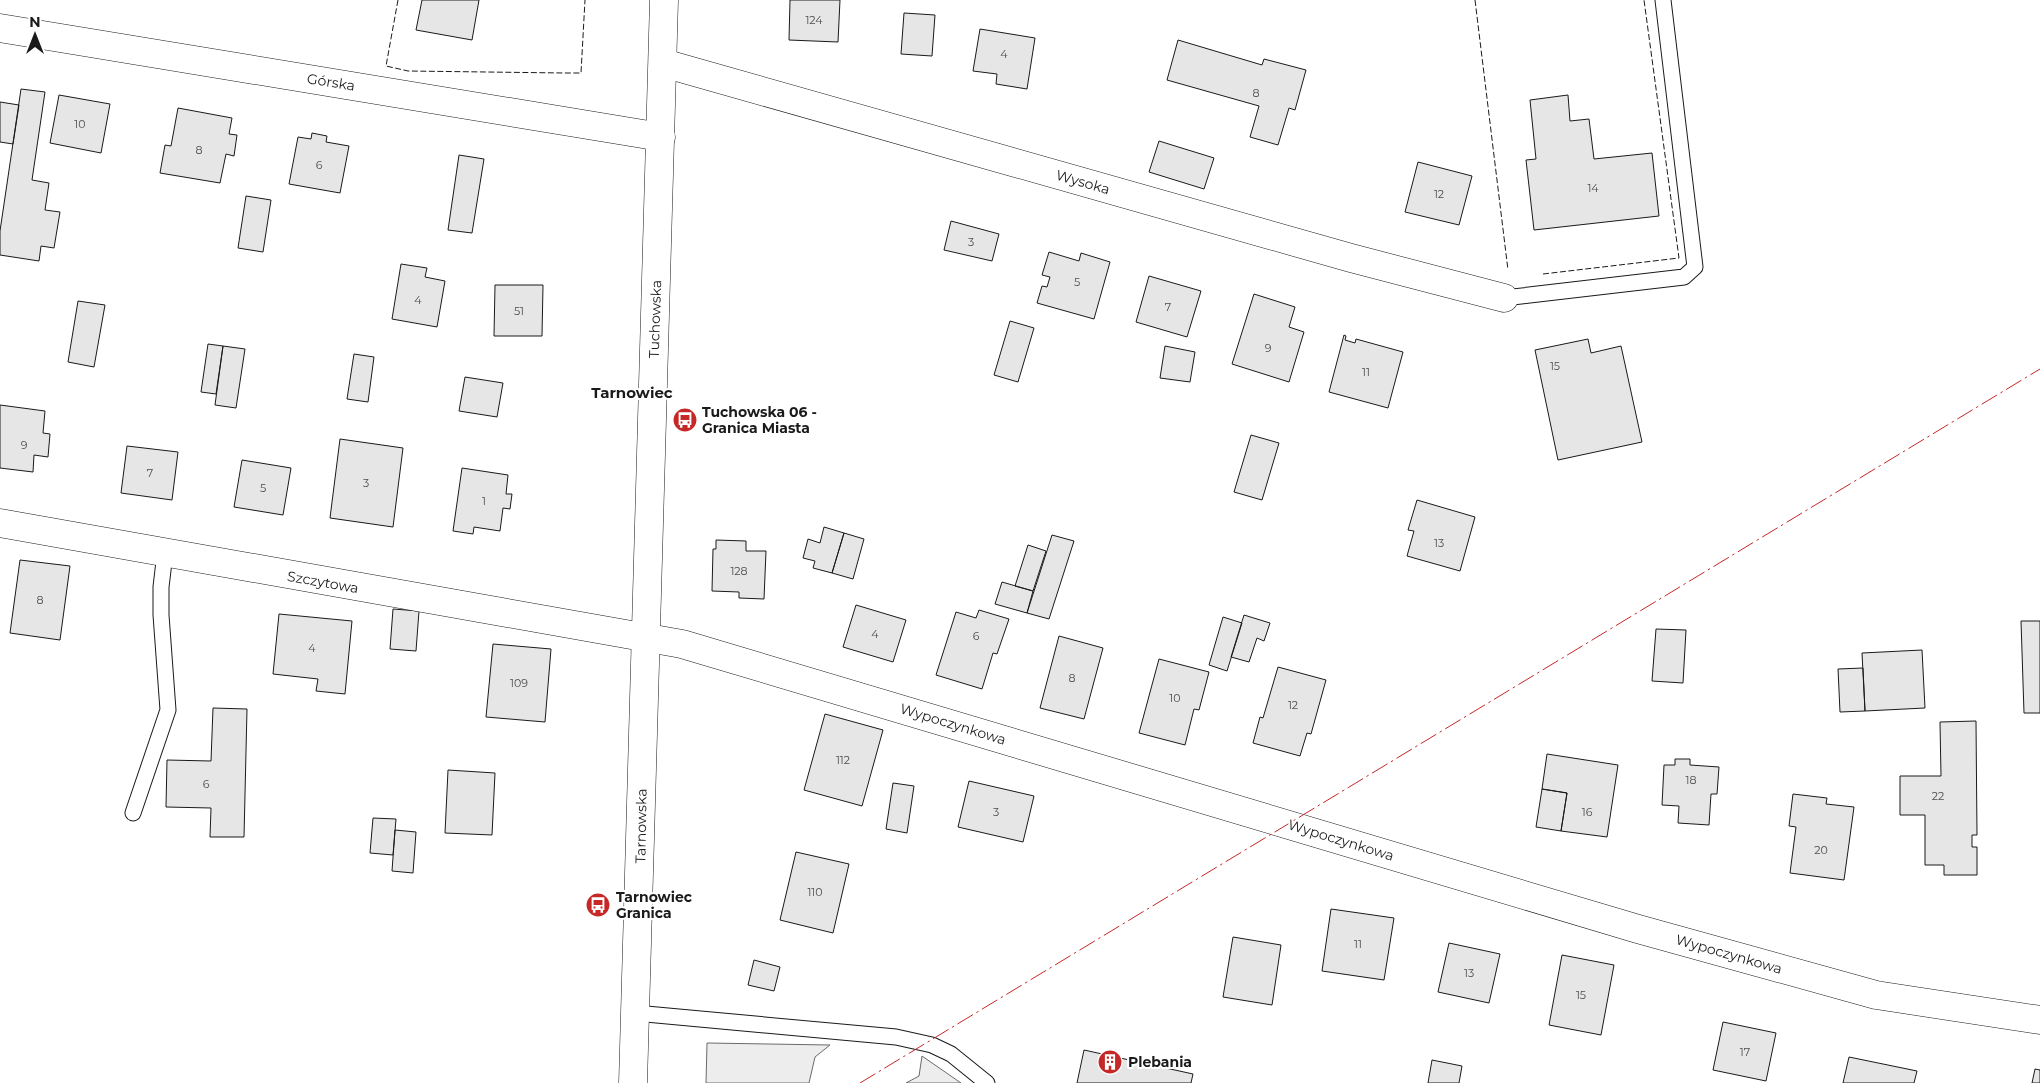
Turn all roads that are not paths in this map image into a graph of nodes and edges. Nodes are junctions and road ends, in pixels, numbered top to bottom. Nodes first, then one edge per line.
1 (664, 0) edge
2 (1663, 0) edge
3 (0, 28) edge
4 (663, 63) junction
5 (661, 137) junction
6 (1504, 298) joint
7 (0, 523) edge
8 (165, 553) junction
9 (647, 638) junction
10 (133, 813) dead end
11 (635, 1013) junction
12 (2040, 1020) edge
13 (633, 1083) edge
14 (987, 1083) edge

1 - 4 street, Tuchowska
2 - 6 lane
3 - 5 street, Górska
4 - 5 street, Tuchowska
4 - 6 street, Wysoka
5 - 9 street, Tuchowska
7 - 8 street, Szczytowa
8 - 9 street, Szczytowa
8 - 10 lane
9 - 11 street, Tarnowska
9 - 12 street, Wypoczynkowa
11 - 13 street, Tarnowska
11 - 14 lane

